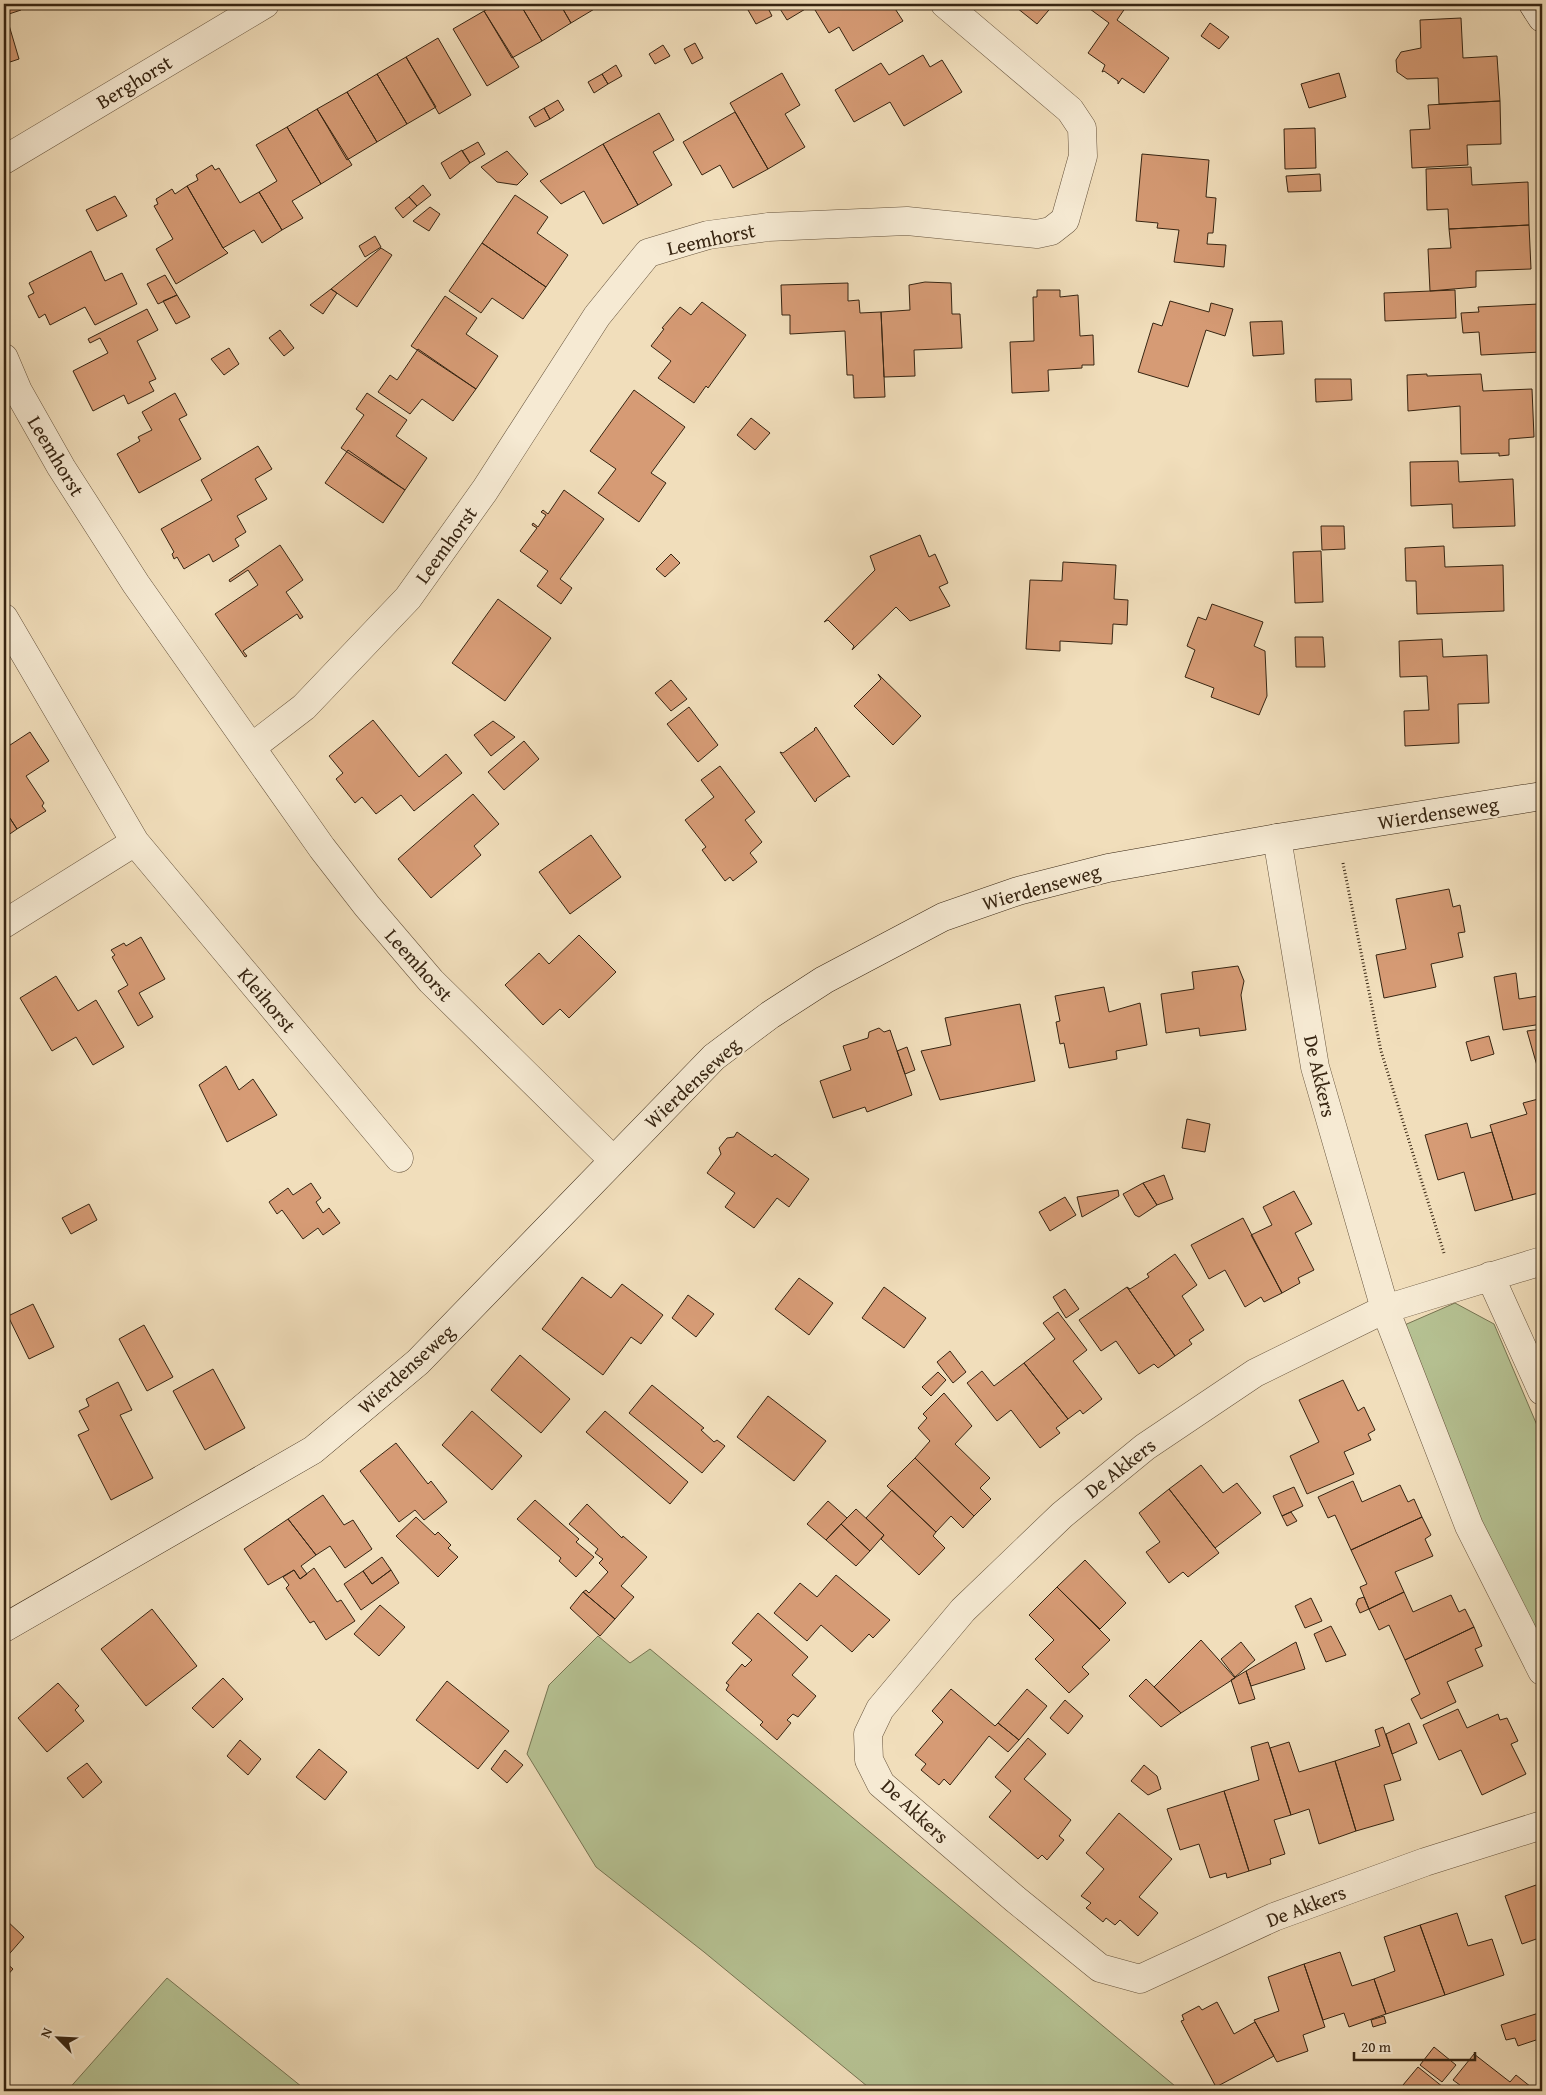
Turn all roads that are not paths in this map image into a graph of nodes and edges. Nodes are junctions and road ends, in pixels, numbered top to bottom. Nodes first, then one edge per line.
1 (265, 4) edge
2 (945, 4) edge
3 (1533, 4) edge
4 (1542, 18) edge
5 (4, 160) edge
6 (4, 358) edge
7 (4, 618) edge
8 (252, 746) junction
9 (1542, 796) edge
10 (1277, 838) junction
11 (135, 842) junction
12 (4, 924) edge
13 (399, 1158) dead end
14 (613, 1160) junction
15 (1542, 1261) edge
16 (1490, 1276) junction
17 (1385, 1309) junction
18 (1542, 1391) edge
19 (4, 1628) edge
20 (1542, 1671) edge
21 (1542, 1826) edge

1 - 5 street, Berghorst
2 - 8 street, Leemhorst
3 - 4 street
6 - 8 street, Leemhorst
7 - 11 street, Kleihorst
8 - 14 street, Leemhorst
9 - 10 street, Wierdenseweg
10 - 14 street, Wierdenseweg
10 - 17 street, De Akkers
11 - 12 street
11 - 13 street, Kleihorst
14 - 19 street, Wierdenseweg
15 - 16 street, De Akkers
16 - 17 street, De Akkers
16 - 18 street
17 - 20 street, De Akkers
17 - 21 street, De Akkers

